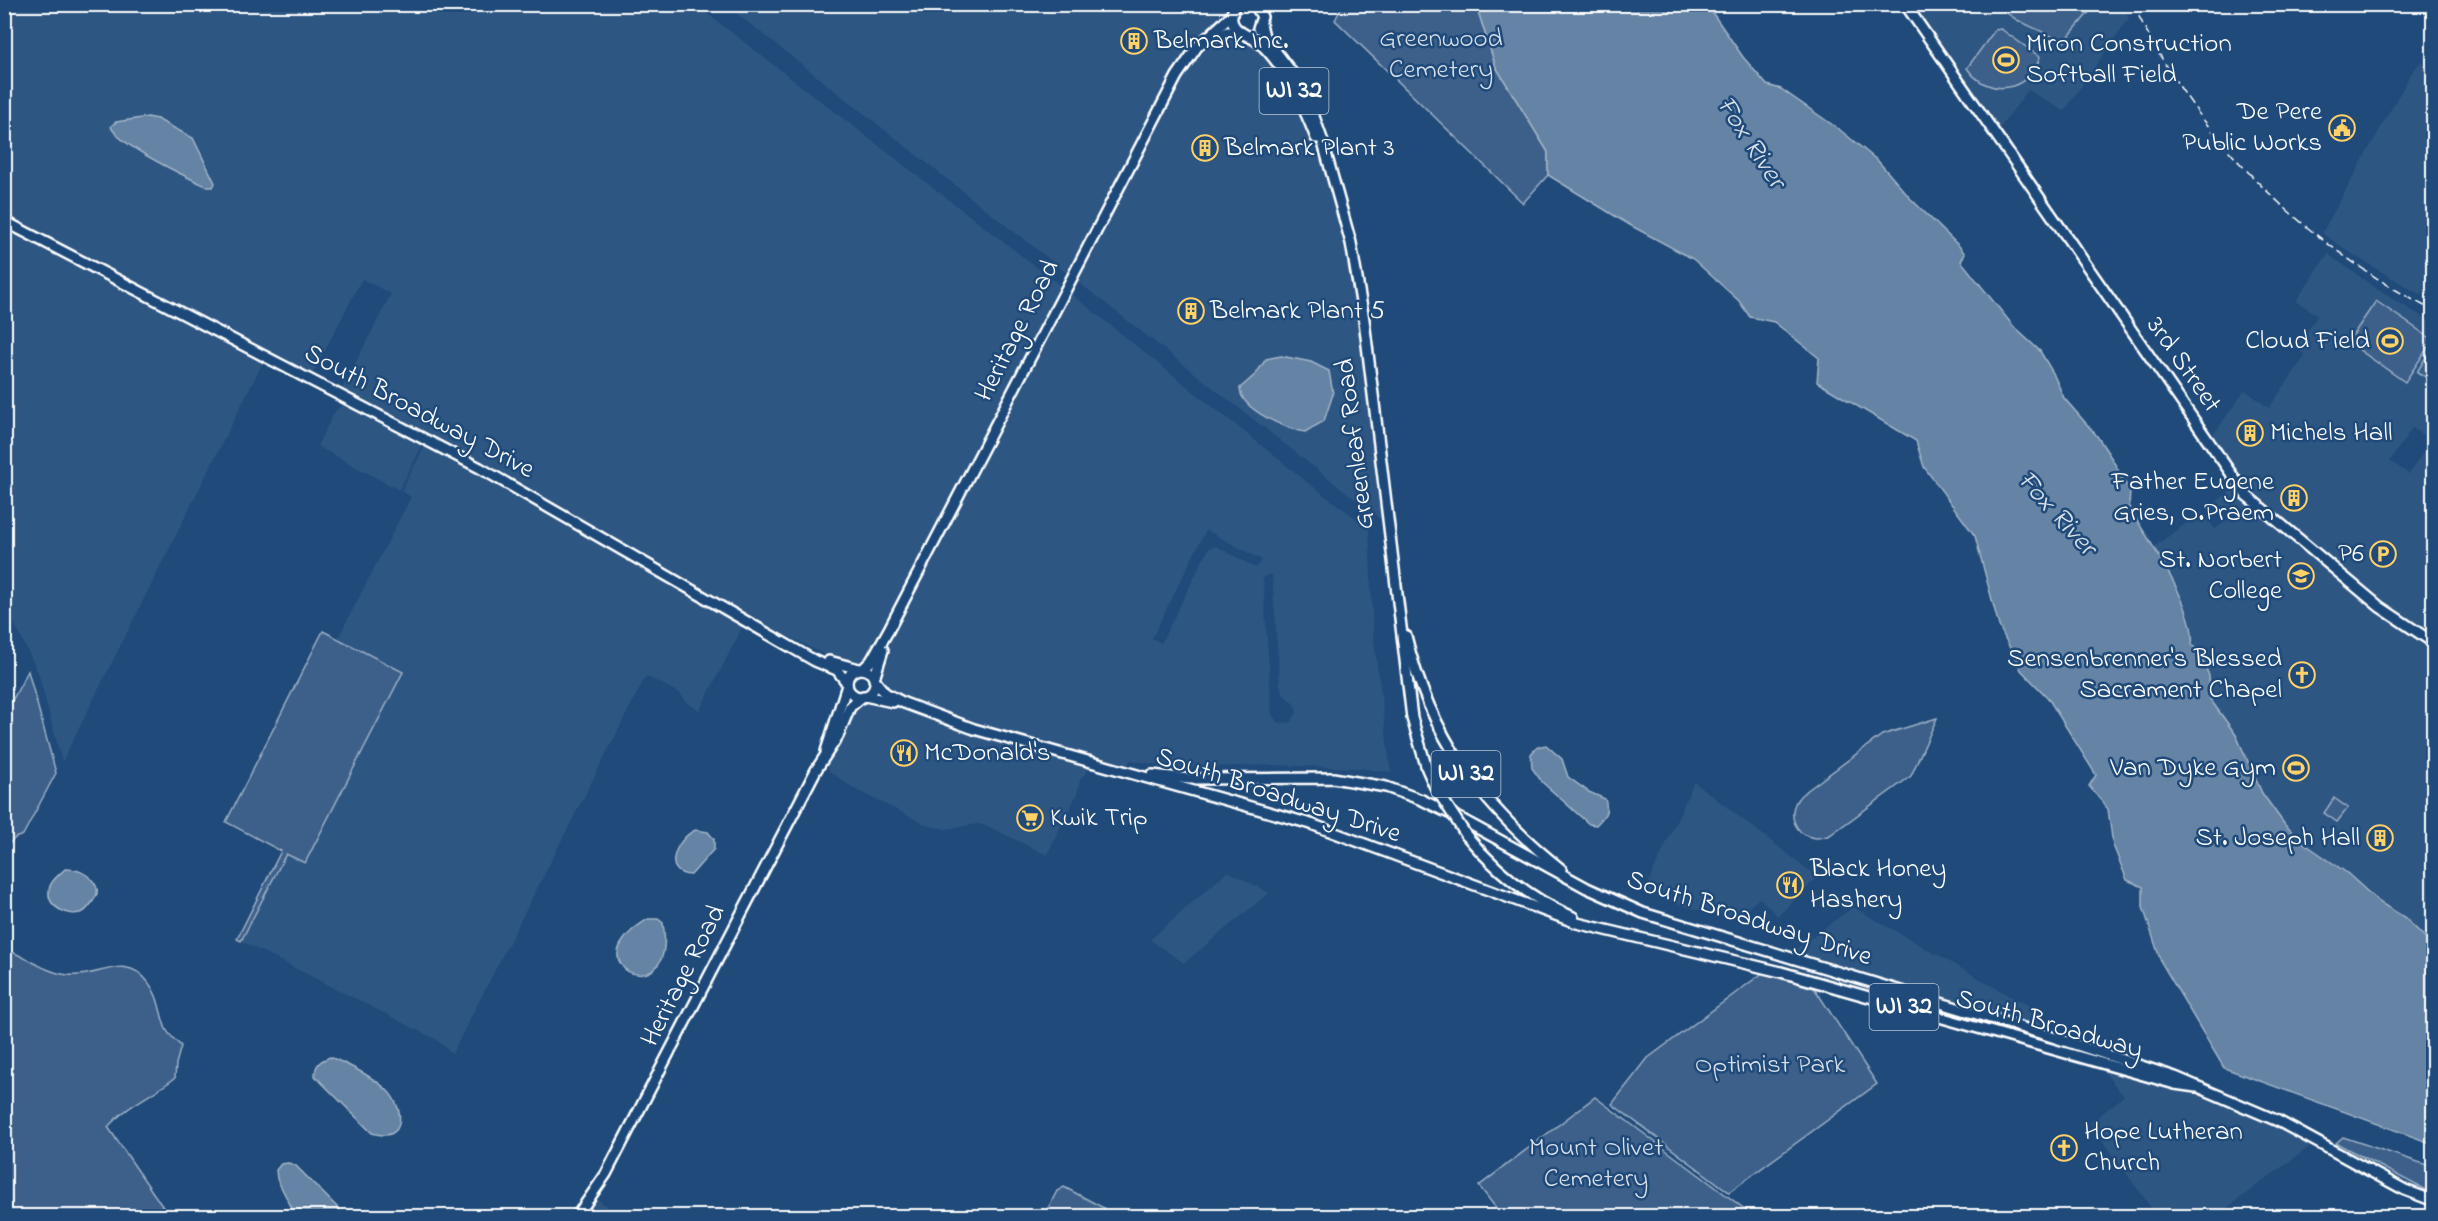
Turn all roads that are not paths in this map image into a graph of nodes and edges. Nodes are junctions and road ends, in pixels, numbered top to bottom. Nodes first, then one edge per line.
1 (1255, 4) edge
2 (1905, 4) edge
3 (1234, 9) edge
4 (1261, 24) junction
5 (1243, 32) junction
6 (1192, 54) junction
7 (1327, 162) junction
8 (4, 221) edge
9 (1400, 616) junction
10 (888, 631) junction
11 (2433, 643) edge
12 (807, 654) junction
13 (861, 669) junction
14 (874, 680) junction
15 (847, 684) junction
16 (864, 696) junction
17 (904, 703) junction
18 (825, 753) junction
19 (1134, 774) junction
20 (1593, 890) junction
21 (1612, 931) junction
22 (2196, 1087) junction
23 (2408, 1192) junction
24 (2433, 1201) edge
25 (2433, 1208) edge
26 (577, 1216) edge

1 - 4 main road, WI 32
2 - 11 main road, 3rd Street
3 - 5 main road, WI 32
3 - 6 main road, Heritage Road
4 - 5 main road, Heritage Road
4 - 7 main road, Greenleaf Road / WI 32
5 - 6 main road, Heritage Road
5 - 7 main road, Greenleaf Road / WI 32
6 - 10 main road, Heritage Road
7 - 9 main road, Greenleaf Road / WI 32
8 - 12 main road, South Broadway Drive
9 - 20 main road, WI 32
9 - 21 main road, WI 32, bridge
10 - 13 main road, Heritage Road
10 - 14 main road, Heritage Road
12 - 13 main road, South Broadway Drive
12 - 15 main road, South Broadway Drive
13 - 14 main road
13 - 15 main road
14 - 16 main road
14 - 17 main road, South Broadway Drive
15 - 16 main road
15 - 18 main road, Heritage Road
16 - 17 main road, South Broadway Drive
16 - 18 main road, Heritage Road
17 - 19 main road, South Broadway Drive
18 - 26 main road, Heritage Road
19 - 20 main road, South Broadway Drive
19 - 21 main road, South Broadway Drive
20 - 22 main road, South Broadway Drive / WI 32
21 - 22 main road, South Broadway / WI 32
22 - 23 main road, South Broadway Drive / WI 32
23 - 24 main road, WI 32
23 - 25 main road, WI 32

